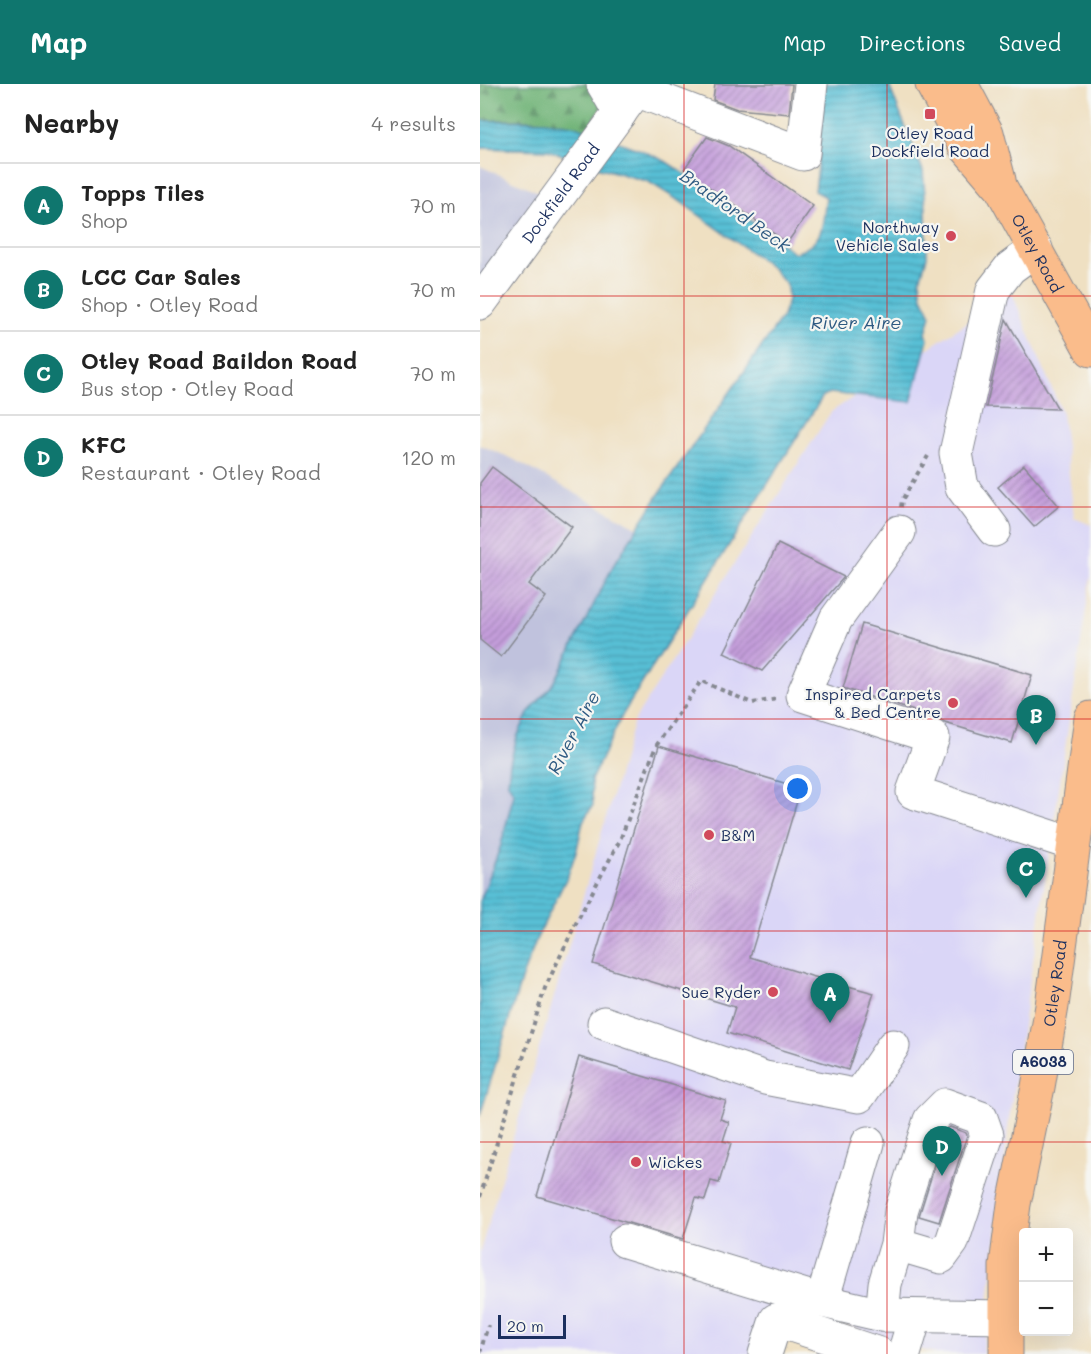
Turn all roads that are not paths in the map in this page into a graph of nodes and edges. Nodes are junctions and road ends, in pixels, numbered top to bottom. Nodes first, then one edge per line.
1 (603, 84) edge
2 (811, 84) edge
3 (944, 86) edge
4 (625, 105) edge
5 (1036, 249) junction
6 (480, 303) edge
7 (1091, 350) edge
8 (994, 530) dead end
9 (899, 532) road end
10 (1091, 718) edge
11 (1073, 844) junction
12 (604, 1023) dead end
13 (893, 1046) dead end
14 (868, 1143) dead end
15 (625, 1241) dead end
16 (897, 1244) junction
17 (784, 1289) junction
18 (822, 1300) junction
19 (882, 1315) junction
20 (915, 1317) junction
21 (1005, 1317) junction
22 (776, 1320) junction
23 (765, 1354) edge
24 (879, 1354) edge
25 (904, 1354) edge
26 (1006, 1354) edge
27 (1020, 1354) edge

1 - 4 street
2 - 4 street
3 - 5 main road, Otley Road
4 - 6 street, Dockfield Road
5 - 7 main road, Otley Road
5 - 8 street
9 - 11 street
10 - 11 main road, Otley Road / A6038
11 - 21 main road, Otley Road / A6038
12 - 13 street
14 - 18 street
15 - 17 street
16 - 16 street
16 - 19 street
17 - 18 street
17 - 22 street
18 - 19 street
19 - 20 street
20 - 21 street
20 - 25 street
21 - 26 main road, Otley Road / A6038
21 - 27 main road
22 - 23 street
22 - 24 street

